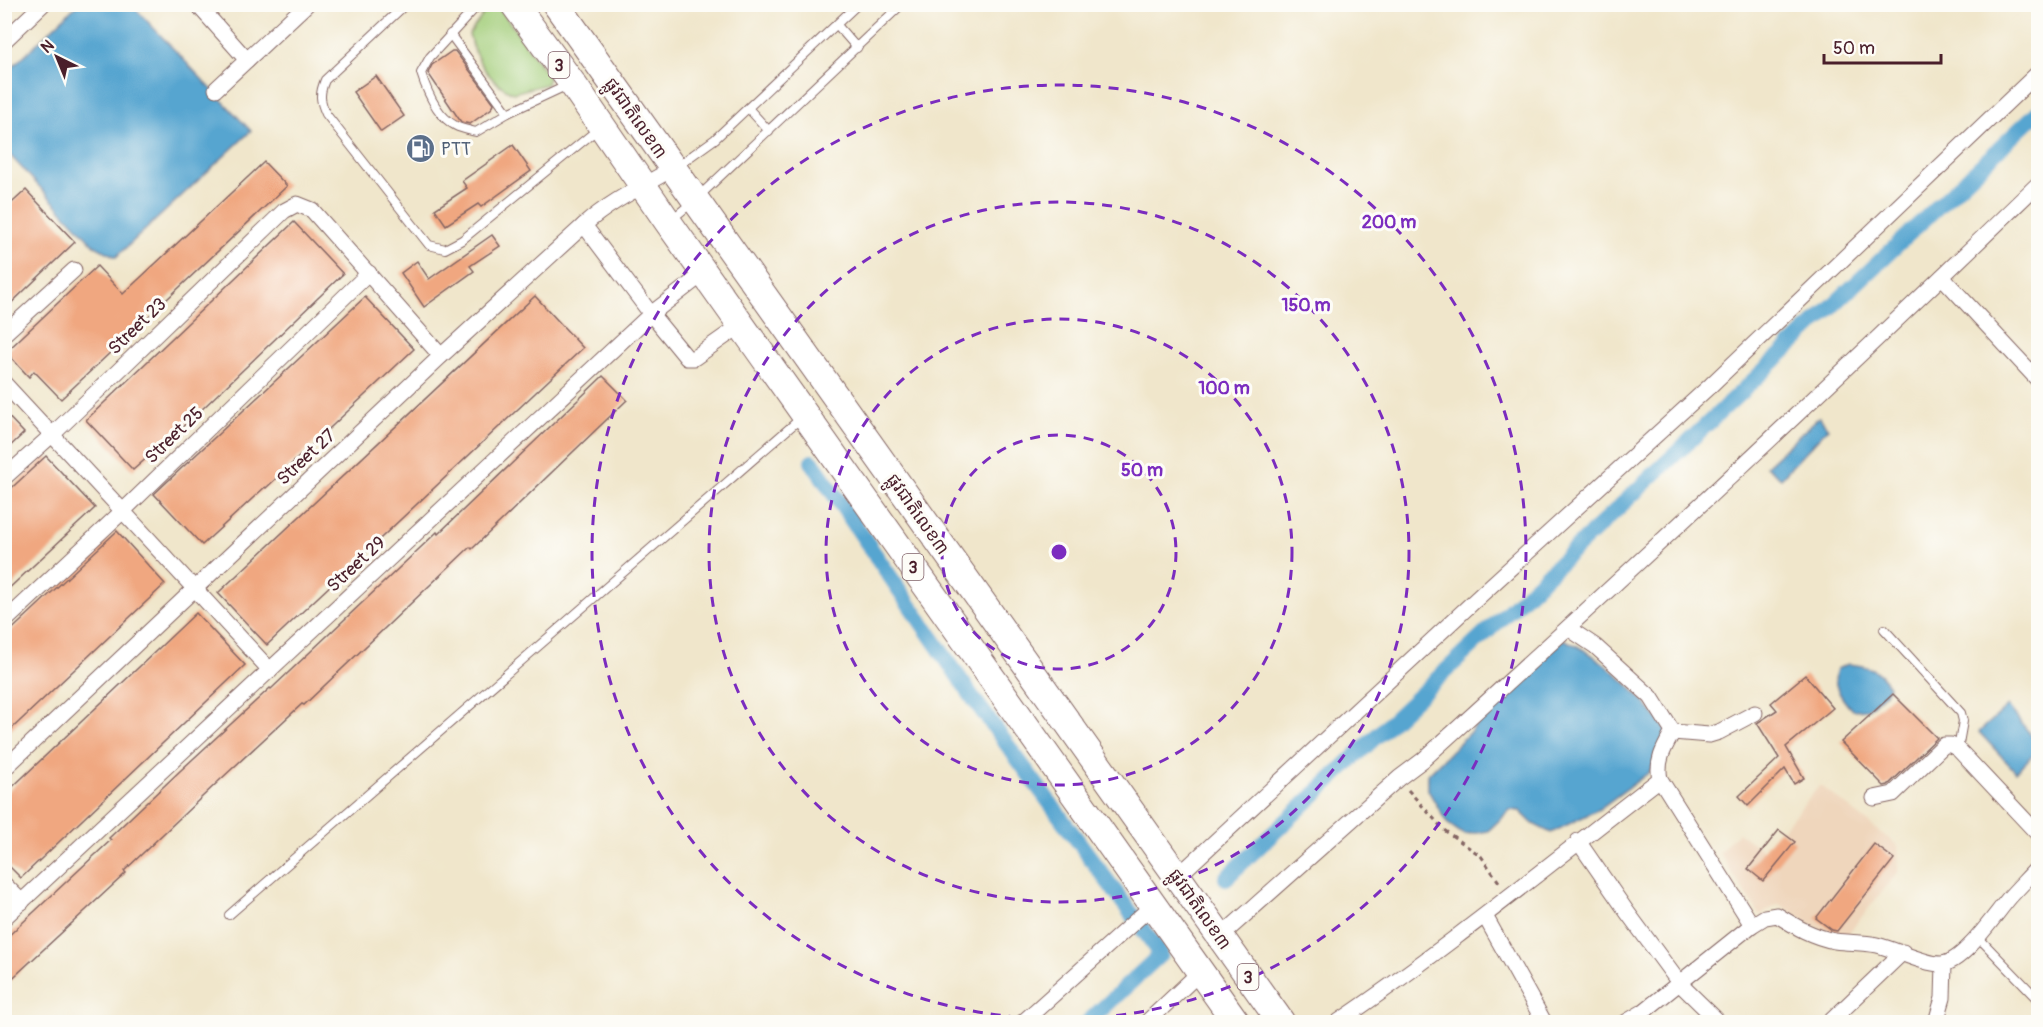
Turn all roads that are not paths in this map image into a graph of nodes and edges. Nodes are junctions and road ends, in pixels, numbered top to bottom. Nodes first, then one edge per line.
1 (43, 4) edge
2 (198, 4) edge
3 (307, 4) edge
4 (406, 4) edge
5 (479, 4) edge
6 (514, 4) edge
7 (556, 4) edge
8 (858, 4) edge
9 (903, 4) edge
10 (837, 25) junction
11 (450, 34) junction
12 (4, 40) edge
13 (857, 48) junction
14 (247, 60) junction
15 (2038, 73) edge
16 (572, 83) junction
17 (216, 89) dead end
18 (748, 108) junction
19 (508, 113) junction
20 (602, 126) junction
21 (769, 131) junction
22 (672, 169) junction
23 (2038, 184) edge
24 (643, 186) junction
25 (695, 200) junction
26 (668, 222) junction
27 (584, 225) junction
28 (74, 270) dead end
29 (369, 273) junction
30 (704, 273) junction
31 (1942, 278) junction
32 (651, 314) junction
33 (741, 325) junction
34 (4, 334) edge
35 (441, 356) junction
36 (2038, 380) edge
37 (4, 383) edge
38 (805, 415) junction
39 (53, 434) junction
40 (4, 478) edge
41 (124, 510) junction
42 (196, 588) junction
43 (4, 622) edge
44 (1568, 628) junction
45 (1884, 629) dead end
46 (270, 670) junction
47 (1755, 713) dead end
48 (1673, 732) junction
49 (1958, 749) junction
50 (4, 770) edge
51 (1660, 779) junction
52 (1874, 798) dead end
53 (2038, 834) edge
54 (1578, 841) junction
55 (2038, 867) edge
56 (1182, 883) junction
57 (4, 884) edge
58 (22, 902) junction
59 (1155, 909) junction
60 (229, 915) dead end
61 (1485, 916) junction
62 (4, 918) edge
63 (1752, 925) junction
64 (1218, 934) junction
65 (1978, 938) junction
66 (1903, 952) junction
67 (1944, 964) junction
68 (1195, 965) junction
69 (1680, 984) junction
70 (2038, 999) edge
71 (1648, 1017) edge
72 (1023, 1023) edge
73 (1146, 1023) edge
74 (1236, 1023) edge
75 (1281, 1023) edge
76 (1338, 1023) edge
77 (1544, 1023) edge
78 (1626, 1023) edge
79 (1719, 1023) edge
80 (1830, 1023) edge
81 (1936, 1023) edge

1 - 12 street
2 - 14 street
3 - 14 street
4 - 20 lane
5 - 11 lane
6 - 16 highway, ផ្លូវជាតិលេខ៣ / 3
7 - 22 highway, ផ្លូវជាតិលេខ៣ / 3
8 - 10 lane
9 - 13 lane
10 - 13 lane
10 - 18 lane
11 - 19 lane
11 - 19 lane
13 - 21 lane
14 - 17 street
15 - 56 street
16 - 19 lane
16 - 20 highway, ផ្លូវជាតិលេខ៣ / 3
18 - 21 lane
18 - 22 lane
20 - 24 highway, ផ្លូវជាតិលេខ៣ / 3
21 - 25 lane
22 - 24 street, Street 27
22 - 25 highway, ផ្លូវជាតិលេខ៣ / 3
23 - 31 street
24 - 26 highway, ផ្លូវជាតិលេខ៣ / 3
24 - 27 street, Street 27
25 - 26 lane
25 - 56 highway, ផ្លូវជាតិលេខ៣ / 3
26 - 30 highway, ផ្លូវជាតិលេខ៣ / 3
27 - 32 street
27 - 35 street, Street 27
28 - 34 street
29 - 35 street
29 - 39 street, Street 23
29 - 41 street, Street 25
30 - 32 street, Street 29
30 - 33 highway, ផ្លូវជាតិលេខ៣ / 3
31 - 36 street
31 - 44 street
32 - 33 street
32 - 46 street, Street 29
33 - 38 highway, ផ្លូវជាតិលេខ៣ / 3
35 - 42 street, Street 27
37 - 39 street
38 - 59 highway, ផ្លូវជាតិលេខ៣ / 3
38 - 60 lane
39 - 40 street, Street 23
39 - 41 street
41 - 42 street
41 - 43 street, Street 25
42 - 46 street
42 - 50 street, Street 27
44 - 48 street
44 - 64 street
45 - 49 lane
46 - 58 street, Street 29
47 - 48 street
48 - 51 street
49 - 52 street
49 - 53 street
51 - 54 street
51 - 63 street
54 - 61 street
54 - 69 street
55 - 65 street
56 - 64 highway, ផ្លូវជាតិលេខ៣ / 3
57 - 58 street
58 - 62 street, Street 29
59 - 68 highway, ផ្លូវជាតិលេខ៣ / 3
59 - 72 street
61 - 76 street
61 - 77 street
63 - 66 street
63 - 69 street
64 - 75 highway, ផ្លូវជាតិលេខ៣ / 3
65 - 67 street
65 - 70 lane
66 - 67 street
66 - 80 street
67 - 81 street
68 - 73 street
68 - 74 highway, ផ្លូវជាតិលេខ៣ / 3
69 - 71 street
69 - 79 street
71 - 78 street

